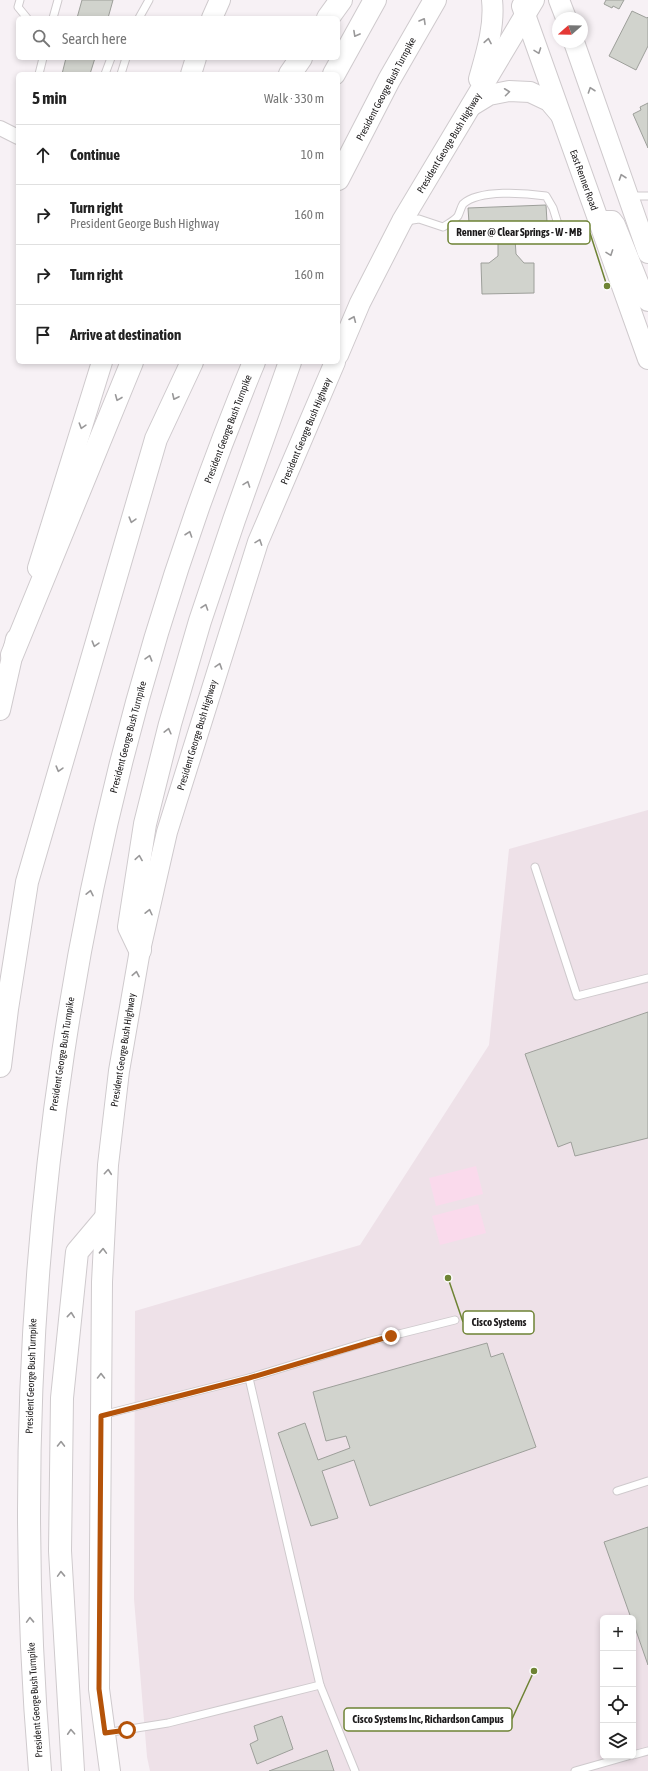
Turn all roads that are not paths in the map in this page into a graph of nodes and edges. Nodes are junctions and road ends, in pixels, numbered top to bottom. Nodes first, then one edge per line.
1 (20, 0) edge
2 (58, 0) edge
3 (148, 0) edge
4 (220, 0) edge
5 (341, 0) edge
6 (375, 0) edge
7 (435, 0) edge
8 (492, 0) edge
9 (559, 0) edge
10 (526, 5) edge
11 (564, 12) edge
12 (26, 16) edge
13 (54, 16) edge
14 (140, 16) edge
15 (213, 16) edge
16 (329, 16) edge
17 (576, 48) edge
18 (42, 60) edge
19 (110, 60) edge
20 (125, 60) edge
21 (195, 60) edge
22 (300, 60) edge
23 (40, 72) edge
24 (106, 72) edge
25 (122, 72) edge
26 (192, 72) edge
27 (291, 72) edge
28 (335, 72) edge
29 (471, 106) junction
30 (561, 115) junction
31 (0, 128) edge
32 (16, 136) edge
33 (340, 175) edge
34 (638, 196) edge
35 (402, 222) junction
36 (599, 222) junction
37 (648, 254) edge
38 (648, 301) edge
39 (340, 350) edge
40 (648, 359) edge
41 (101, 364) edge
42 (131, 364) edge
43 (191, 364) edge
44 (253, 364) edge
45 (289, 364) edge
46 (334, 364) edge
47 (12, 655) junction
48 (0, 710) edge
49 (535, 867) dead end
50 (140, 950) junction
51 (648, 978) edge
52 (0, 1066) edge
53 (104, 1220) junction
54 (455, 1320) dead end
55 (249, 1378) junction
56 (101, 1416) junction
57 (648, 1481) edge
58 (617, 1491) dead end
59 (320, 1685) junction
60 (105, 1733) junction
61 (648, 1750) edge
62 (636, 1754) edge
63 (617, 1759) edge
64 (40, 1771) edge
65 (73, 1771) edge
66 (110, 1771) edge
67 (355, 1771) edge
68 (574, 1771) edge

1 - 12 lane
2 - 13 lane
3 - 14 lane
4 - 15 main road
5 - 16 highway
6 -> 28 highway
33 -> 7 highway, President George Bush Turnpike
29 -> 8 main road
9 - 11 main road
10 - 29 main road, President George Bush Highway
10 -> 30 main road, East Renner Road
34 -> 17 main road
18 - 23 lane
19 - 24 lane
20 - 25 lane
21 - 26 main road
22 - 27 highway
29 -> 30 main road
29 - 35 main road, President George Bush Highway
30 - 36 main road, East Renner Road
31 - 32 street
34 - 37 main road
35 - 36 lane
39 -> 35 main road, President George Bush Highway
36 - 38 main road
36 -> 40 main road, East Renner Road
41 -> 47 main road
42 -> 47 highway
43 -> 52 highway
64 -> 44 highway, President George Bush Turnpike
50 -> 45 highway
50 -> 46 main road, President George Bush Highway
47 - 48 main road
49 - 51 lane
53 -> 50 main road, President George Bush Highway
56 -> 53 main road, President George Bush Highway
65 -> 53 highway
54 - 55 lane
55 - 56 lane
55 - 59 lane
56 - 60 main road, President George Bush Highway
57 - 58 lane
59 - 60 lane
59 - 67 lane
60 - 66 main road, President George Bush Highway
61 - 62 lane
63 - 68 lane

